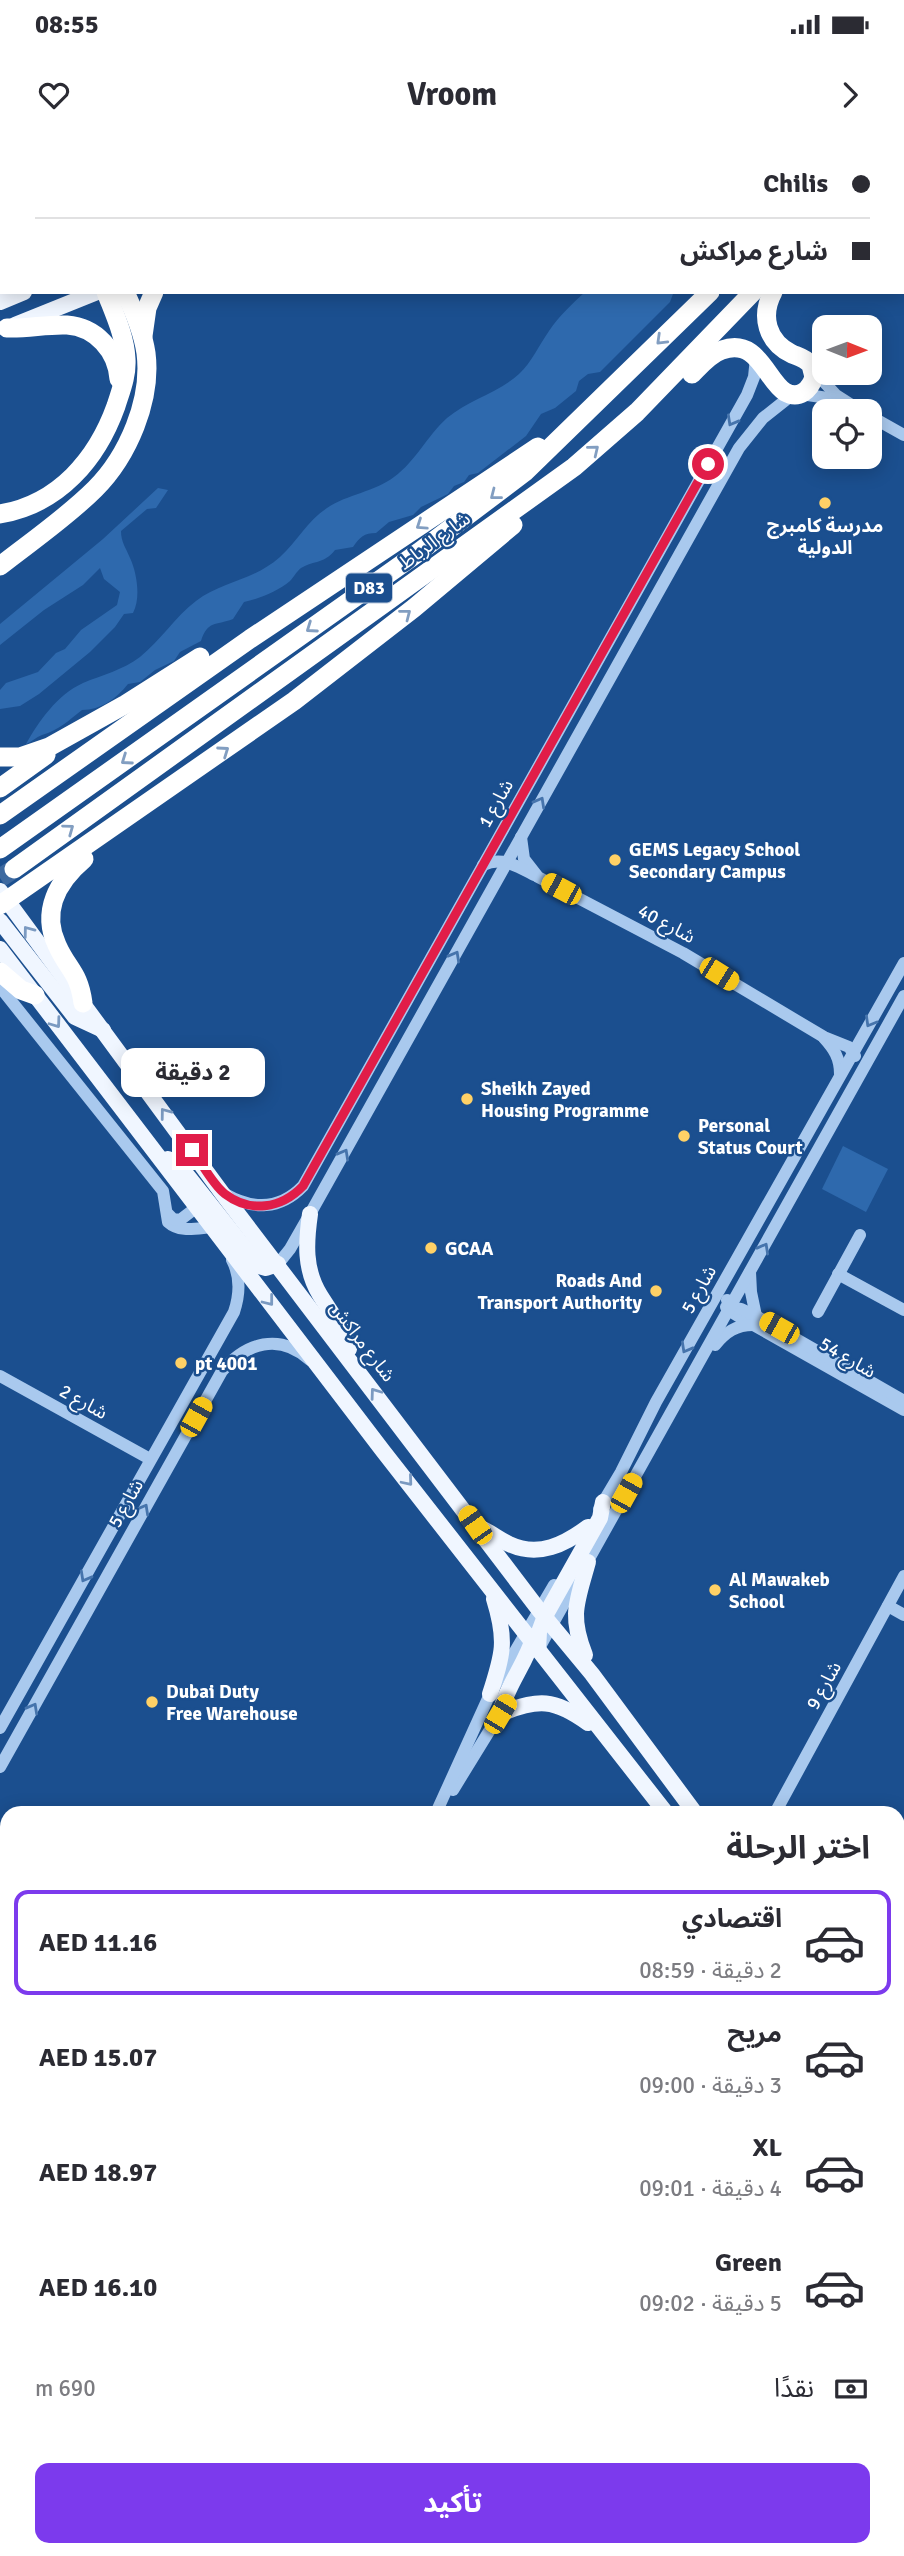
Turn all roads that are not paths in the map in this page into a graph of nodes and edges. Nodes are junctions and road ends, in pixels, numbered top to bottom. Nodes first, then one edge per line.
1 (19, 294) edge
2 (92, 294) edge
3 (107, 294) edge
4 (126, 294) edge
5 (153, 294) edge
6 (708, 294) edge
7 (751, 294) edge
8 (773, 294) edge
9 (0, 302) edge
10 (3, 329) edge
11 (143, 337) junction
12 (756, 358) junction
13 (812, 368) edge
14 (666, 383) junction
15 (812, 385) edge
16 (828, 385) edge
17 (796, 394) junction
18 (119, 398) junction
19 (834, 399) edge
20 (841, 399) edge
21 (580, 419) junction
22 (882, 423) edge
23 (904, 435) edge
24 (695, 487) junction
25 (541, 492) junction
26 (0, 514) edge
27 (0, 566) edge
28 (654, 597) junction
29 (250, 639) junction
30 (72, 736) junction
31 (0, 757) edge
32 (0, 788) edge
33 (0, 815) edge
34 (109, 829) junction
35 (521, 836) junction
36 (0, 849) tunnel mouth
37 (507, 862) junction
38 (483, 865) junction
39 (14, 869) tunnel mouth
40 (538, 877) junction
41 (2, 899) edge
42 (0, 921) edge
43 (0, 949) edge
44 (904, 963) edge
45 (0, 972) edge
46 (0, 987) edge
47 (35, 995) junction
48 (904, 996) edge
49 (83, 1003) junction
50 (103, 1030) junction
51 (824, 1037) junction
52 (853, 1051) junction
53 (840, 1076) junction
54 (153, 1151) junction
55 (808, 1167) junction
56 (786, 1174) junction
57 (222, 1192) junction
58 (197, 1207) junction
59 (165, 1209) junction
60 (310, 1214) junction
61 (216, 1231) junction
62 (860, 1235) dead end
63 (278, 1264) junction
64 (750, 1272) junction
65 (838, 1274) junction
66 (729, 1307) junction
67 (708, 1310) junction
68 (904, 1310) edge
69 (818, 1312) dead end
70 (755, 1320) junction
71 (704, 1353) junction
72 (350, 1358) junction
73 (0, 1376) edge
74 (329, 1378) junction
75 (904, 1401) edge
76 (904, 1410) edge
77 (150, 1460) junction
78 (603, 1502) junction
79 (114, 1525) junction
80 (475, 1525) junction
81 (588, 1527) junction
82 (129, 1535) junction
83 (460, 1547) junction
84 (588, 1562) junction
85 (904, 1576) edge
86 (491, 1587) junction
87 (888, 1606) junction
88 (904, 1615) edge
89 (539, 1629) junction
90 (592, 1674) junction
91 (490, 1694) junction
92 (500, 1714) junction
93 (632, 1727) junction
94 (0, 1728) edge
95 (604, 1734) junction
96 (0, 1767) edge
97 (439, 1806) edge
98 (441, 1806) edge
99 (661, 1806) edge
100 (690, 1806) edge
101 (779, 1806) edge

1 - 9 main road
2 - 10 main road
3 - 18 highway
4 - 11 highway
5 - 11 highway
6 -> 21 highway, شارع الرباط / D83
7 - 14 highway, شارع الرباط / D83
8 - 13 highway
10 - 18 highway
11 - 27 highway
12 - 14 highway
12 - 17 highway
12 -> 24 street, شارع 1
25 -> 14 highway, شارع الرباط / D83
15 - 17 highway
16 - 20 street
17 - 19 street
17 - 28 street, شارع 1
18 - 26 highway
21 -> 29 highway
21 -> 36 highway, شارع الرباط / D83
22 - 23 street
24 - 28 street
24 - 38 street, شارع 1
34 -> 25 highway
39 -> 25 highway, شارع الرباط / D83
35 -> 28 street, شارع 1
29 - 30 highway
29 - 33 highway
30 - 31 highway
30 - 32 highway
34 - 41 highway
34 - 49 highway
35 - 37 street, شارع 1
35 - 40 street
37 - 38 street
37 - 40 street, شارع 40
60 -> 37 street, شارع 1
38 - 57 street, شارع 1
40 - 51 street, شارع 40
49 -> 41 main road, شارع مراكش
42 - 50 main road
43 - 47 main road, شارع مراكش
44 -> 52 street, شارع 5
45 - 47 highway
46 - 59 street
47 -> 54 main road, شارع مراكش
48 - 55 street, شارع 5
49 - 50 main road, شارع مراكش
57 -> 50 main road, شارع مراكش
51 - 52 street, شارع 40
51 - 53 street
52 - 53 street, شارع 5
52 - 55 street
53 - 56 street, شارع 5
54 - 58 main road, شارع مراكش
54 - 63 main road
64 -> 55 street, شارع 5
56 - 66 street
56 - 67 street, شارع 5
57 - 63 main road, شارع مراكش
58 - 59 street
58 - 61 main road, شارع مراكش
59 - 61 street
60 - 63 street, شارع 1
60 - 72 main road
61 -> 74 main road, شارع مراكش
61 - 77 street, شارع 5
62 - 65 street
63 - 72 main road, شارع مراكش
64 - 66 street, شارع 5
64 - 70 street
65 - 68 street
65 - 69 street
66 - 67 street
66 - 70 street, شارع 54
66 - 71 street, شارع 5
67 -> 78 street, شارع 5
70 - 71 street
70 - 75 street, شارع 54
70 - 76 street, شارع 54
71 - 84 street, شارع 5
80 -> 72 main road, شارع مراكش
73 - 77 street, شارع 2
82 -> 74 street, شارع 5
74 -> 83 main road, شارع مراكش
77 - 79 street, شارع 5
78 - 81 street, شارع 5
78 - 89 main road
79 - 82 street
79 -> 94 street, شارع 5
80 - 81 main road
80 - 89 main road, شارع مراكش
81 - 89 street, شارع 5
96 -> 82 street, شارع 5
83 - 86 main road, شارع مراكش
83 - 89 main road
84 - 89 street, شارع 5
84 - 90 main road
85 - 87 street, شارع 9
86 - 89 main road, شارع مراكش
86 - 91 main road
87 - 88 street
87 - 101 street, شارع 9
89 - 90 main road, شارع مراكش
89 - 91 street
89 - 92 main road
89 - 93 main road
89 - 95 main road, شارع مراكش
90 - 93 main road, شارع مراكش
91 - 97 street
92 - 95 main road
92 - 98 street
93 - 100 main road, شارع مراكش
95 - 99 main road, شارع مراكش

